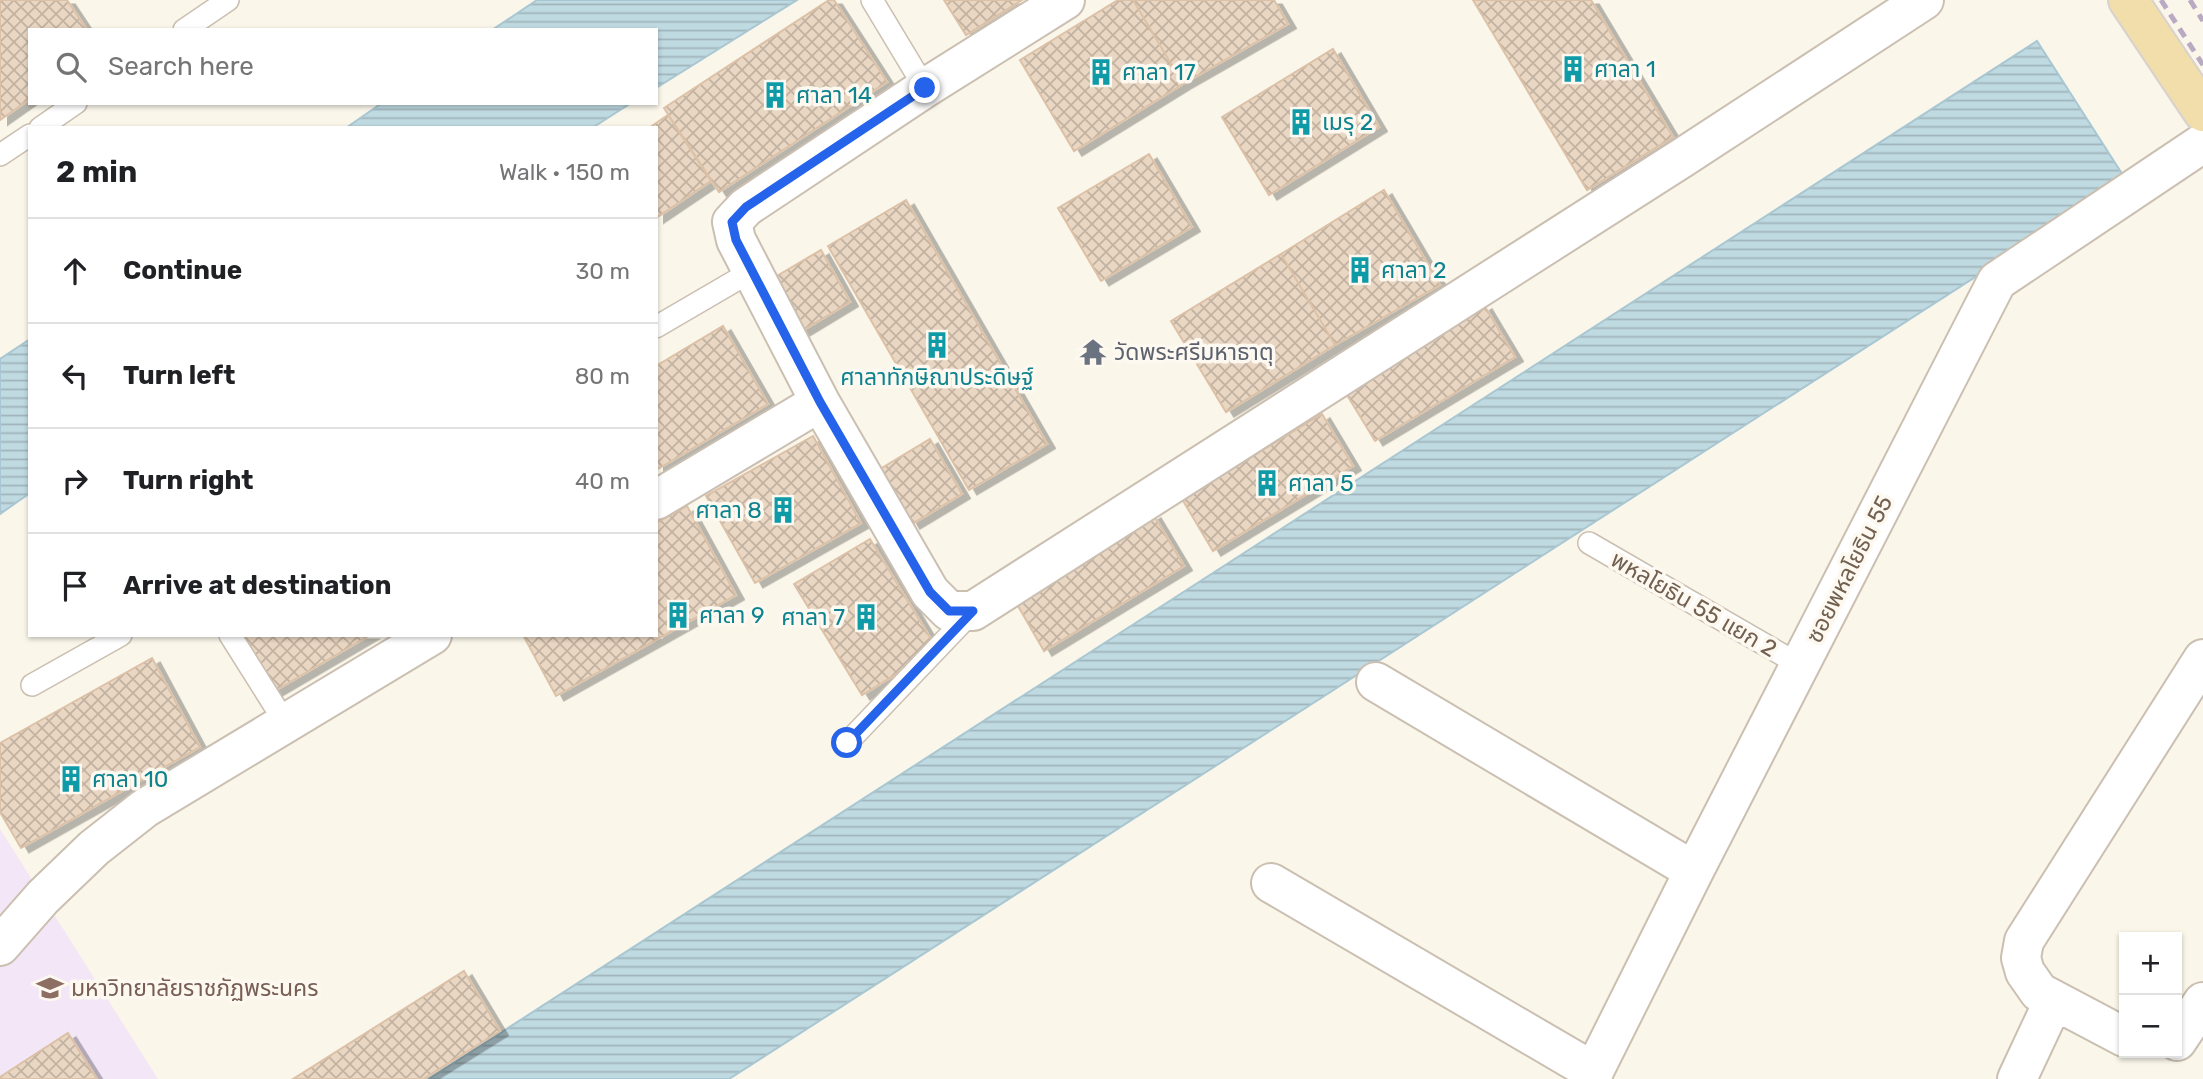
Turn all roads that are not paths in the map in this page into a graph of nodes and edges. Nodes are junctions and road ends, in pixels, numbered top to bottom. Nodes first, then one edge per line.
1 (228, 0) edge
2 (872, 0) edge
3 (1065, 0) edge
4 (1924, 0) edge
5 (2128, 0) edge
6 (187, 28) edge
7 (925, 88) junction
8 (73, 105) edge
9 (2203, 112) edge
10 (43, 126) edge
11 (28, 136) edge
12 (2203, 143) edge
13 (0, 155) edge
14 (752, 271) junction
15 (658, 326) edge
16 (820, 402) junction
17 (658, 499) edge
18 (1589, 543) dead end
19 (973, 611) junction
20 (117, 637) edge
21 (231, 637) edge
22 (429, 637) edge
23 (2203, 659) edge
24 (1800, 665) junction
25 (1377, 682) dead end
26 (32, 685) dead end
27 (286, 724) junction
28 (847, 743) dead end
29 (1694, 871) junction
30 (1271, 883) dead end
31 (0, 946) edge
32 (2054, 1000) junction
33 (2203, 1002) edge
34 (2119, 1034) edge
35 (2182, 1034) edge
36 (1592, 1076) edge
37 (2017, 1079) edge

1 - 6 lane
2 - 7 lane
3 - 7 street
4 - 19 street
5 - 9 main road
7 - 14 street
8 - 10 lane
11 - 13 lane
12 - 24 street, ซอยพหลโยธิน 55
14 - 15 lane
14 - 16 street
16 - 17 street
16 - 19 street
18 - 24 lane, พหลโยธิน 55 แยก 2
19 - 28 lane
20 - 26 lane
21 - 27 lane
22 - 27 street
23 - 32 street
24 - 29 street, ซอยพหลโยธิน 55
25 - 29 street
27 - 31 street
29 - 36 street, ซอยพหลโยธิน 55
30 - 36 street
32 - 34 street
32 - 37 street
33 - 35 street

